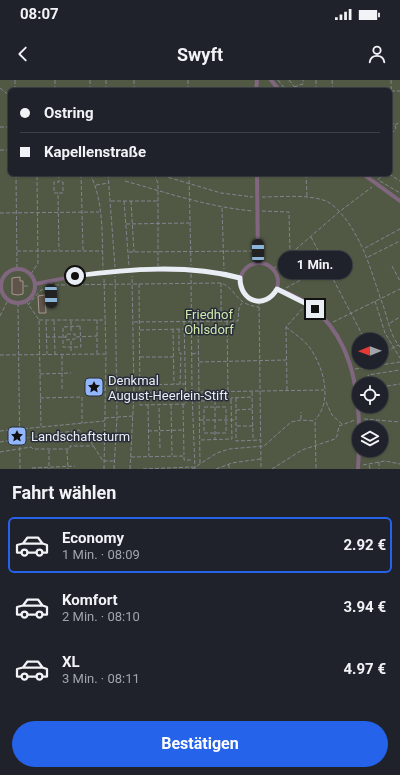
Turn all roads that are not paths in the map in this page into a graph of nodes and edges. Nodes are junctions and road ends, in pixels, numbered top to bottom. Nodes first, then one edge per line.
1 (271, 80) edge
2 (277, 88) edge
3 (257, 176) edge
4 (365, 176) edge
5 (400, 201) edge
6 (258, 263) junction
7 (240, 278) junction
8 (51, 283) junction
9 (35, 285) junction
10 (279, 290) junction
11 (6, 299) junction
12 (0, 300) edge
13 (51, 306) dead end
14 (358, 467) edge

1 - 2 street
3 - 6 street
4 - 5 street
6 - 7 street
6 - 10 street
7 - 8 street
7 - 10 street
8 - 9 street
8 - 13 lane
9 - 11 street
9 - 11 street
10 - 14 street
11 - 12 street

